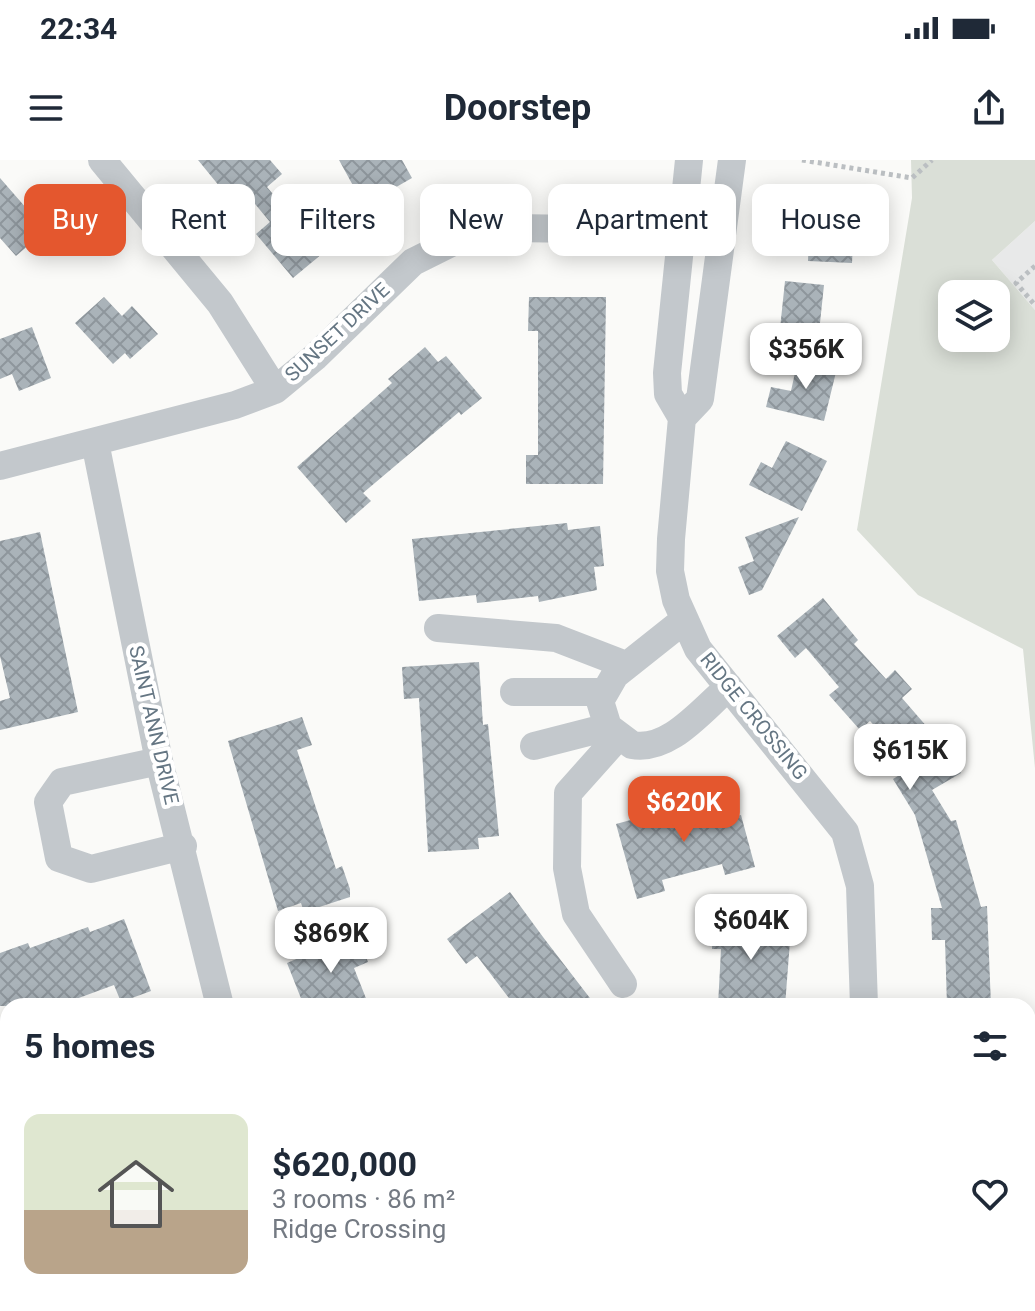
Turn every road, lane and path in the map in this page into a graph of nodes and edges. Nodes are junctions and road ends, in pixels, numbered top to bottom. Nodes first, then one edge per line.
1 (102, 160) edge
2 (689, 160) edge
3 (732, 160) edge
4 (802, 160) edge
5 (932, 160) edge
6 (686, 184) edge
7 (728, 184) edge
8 (548, 228) edge
9 (678, 256) edge
10 (717, 256) edge
11 (1035, 266) edge
12 (1035, 305) edge
13 (275, 390) junction
14 (682, 418) junction
15 (95, 442) junction
16 (0, 466) edge
17 (683, 621) junction
18 (438, 628) dead end
19 (626, 665) junction
20 (729, 687) junction
21 (514, 692) dead end
22 (603, 692) junction
23 (613, 732) junction
24 (534, 746) dead end
25 (159, 761) junction
26 (183, 846) junction
27 (623, 984) dead end
28 (218, 998) edge
29 (864, 998) edge

1 - 13 street
2 - 6 street, RIDGE CROSSING
3 - 7 street, RIDGE CROSSING
4 - 5 path
8 - 13 street, SUNSET DRIVE
9 - 14 street, RIDGE CROSSING
10 - 14 street, RIDGE CROSSING
11 - 12 path
13 - 15 street, SUNSET DRIVE
14 - 17 street, RIDGE CROSSING
15 - 16 street, SUNSET DRIVE
15 - 25 street, SAINT ANN DRIVE
17 - 19 street
17 - 20 street, RIDGE CROSSING
18 - 19 street
19 - 22 street
20 - 23 street
20 - 29 street, RIDGE CROSSING
21 - 22 street
22 - 23 street
23 - 24 street
23 - 27 street
25 - 26 street, SAINT ANN DRIVE
25 - 26 street
26 - 28 street, SAINT ANN DRIVE

